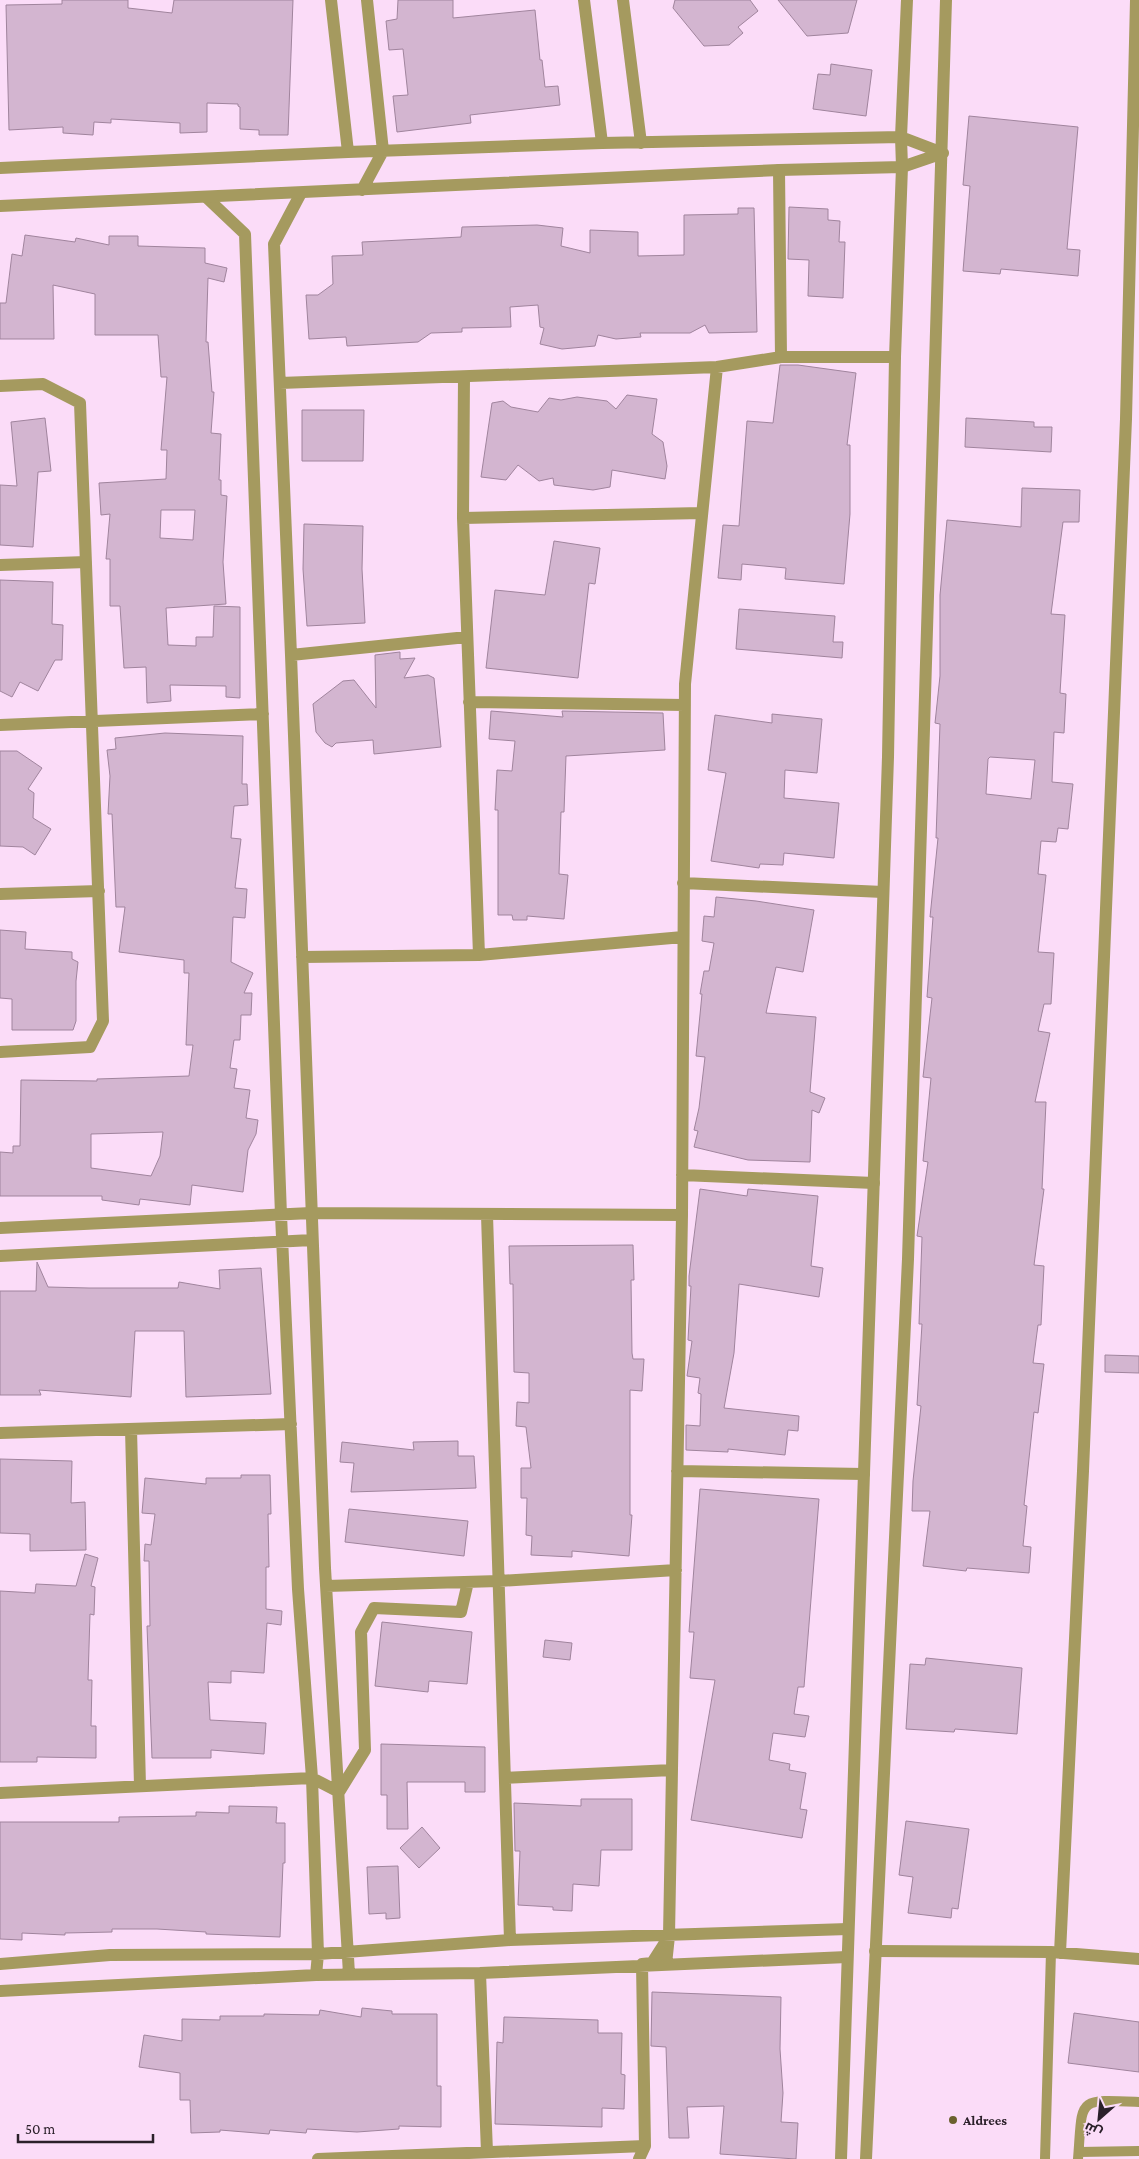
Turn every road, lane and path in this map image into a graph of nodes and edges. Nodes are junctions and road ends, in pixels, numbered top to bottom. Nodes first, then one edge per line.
1 (331, 0) edge
2 (368, 0) edge
3 (584, 0) edge
4 (623, 0) edge
5 (907, 0) edge
6 (946, 0) edge
7 (1136, 0) edge
8 (901, 137) junction
9 (602, 143) junction
10 (641, 143) junction
11 (383, 151) junction
12 (348, 152) junction
13 (943, 153) junction
14 (902, 166) junction
15 (0, 168) edge
16 (779, 170) junction
17 (362, 190) junction
18 (301, 193) junction
19 (206, 197) junction
20 (0, 206) edge
21 (781, 357) junction
22 (895, 358) junction
23 (717, 368) junction
24 (464, 377) junction
25 (280, 383) junction
26 (0, 386) edge
27 (702, 513) junction
28 (462, 518) junction
29 (86, 562) junction
30 (0, 565) edge
31 (467, 637) junction
32 (291, 655) junction
33 (469, 702) junction
34 (685, 705) junction
35 (263, 714) junction
36 (92, 720) junction
37 (0, 725) edge
38 (683, 883) junction
39 (98, 891) junction
40 (884, 892) junction
41 (0, 894) edge
42 (683, 937) junction
43 (479, 955) junction
44 (302, 957) junction
45 (0, 1052) edge
46 (682, 1175) junction
47 (874, 1184) junction
48 (311, 1213) junction
49 (281, 1215) junction
50 (487, 1215) junction
51 (682, 1215) junction
52 (0, 1228) edge
53 (312, 1240) junction
54 (282, 1241) junction
55 (0, 1256) edge
56 (291, 1424) junction
57 (131, 1429) junction
58 (0, 1433) edge
59 (677, 1471) junction
60 (864, 1474) junction
61 (676, 1570) junction
62 (499, 1581) junction
63 (468, 1582) junction
64 (326, 1586) junction
65 (672, 1770) junction
66 (312, 1778) junction
67 (505, 1778) junction
68 (140, 1786) junction
69 (339, 1792) junction
70 (0, 1793) edge
71 (848, 1929) junction
72 (670, 1936) junction
73 (510, 1940) junction
74 (875, 1951) junction
75 (348, 1952) junction
76 (1056, 1953) junction
77 (318, 1954) junction
78 (846, 1956) junction
79 (1139, 1959) edge
80 (0, 1964) edge
81 (642, 1964) junction
82 (666, 1964) junction
83 (480, 1972) junction
84 (349, 1974) junction
85 (316, 1975) junction
86 (0, 1991) edge
87 (1139, 2102) edge
88 (645, 2146) junction
89 (1139, 2151) edge
90 (486, 2152) junction
91 (1079, 2155) edge
92 (318, 2159) edge
93 (639, 2159) edge
94 (841, 2159) edge
95 (866, 2159) edge
96 (1045, 2159) edge

1 - 12 street
2 - 11 street
3 - 9 street
4 - 10 street
5 - 8 street
6 - 13 street
7 - 76 street
8 - 10 street
8 - 13 street
8 - 14 street
9 - 10 street
9 - 11 street
11 - 12 street
11 - 17 street
12 - 15 street
13 - 14 street
13 - 74 street
14 - 16 street
14 - 22 street
16 - 17 street
16 - 21 street
17 - 18 street
18 - 19 street
18 - 25 street
19 - 20 street
19 - 35 street
21 - 22 street
21 - 23 street
22 - 40 street
23 - 24 street
23 - 27 street
24 - 25 street
24 - 28 street
25 - 32 street
26 - 29 street
27 - 28 street
27 - 34 street
28 - 31 street
29 - 30 street
29 - 36 street
31 - 32 street
31 - 33 street
32 - 44 street
33 - 34 street
33 - 43 street
34 - 38 street
35 - 36 street
35 - 49 street
36 - 37 street
36 - 39 street
38 - 40 street
38 - 42 street
39 - 41 street
39 - 45 street
40 - 47 street
42 - 43 street
42 - 46 street
43 - 44 street
44 - 48 street
46 - 47 street
46 - 51 street
47 - 60 street
48 - 49 street
48 - 50 street
48 - 53 street
49 - 52 street
49 - 54 street
50 - 51 street
50 - 62 street
51 - 59 street
53 - 54 street
53 - 64 street
54 - 55 street
54 - 56 street
56 - 57 street
56 - 66 street
57 - 58 street
57 - 68 street
59 - 60 street
59 - 61 street
60 - 71 street
61 - 62 street
61 - 65 street
62 - 63 street
62 - 67 street
63 - 64 street
63 - 69 street
64 - 69 street
65 - 67 street
65 - 72 street
66 - 68 street
66 - 69 street
66 - 77 street
67 - 73 street
68 - 70 street
69 - 75 street
71 - 72 street
71 - 78 street
72 - 73 street
72 - 81 street
72 - 82 street
73 - 75 street
74 - 76 street
74 - 95 street
75 - 77 street
75 - 84 street
76 - 79 street
76 - 96 lane
77 - 80 street
77 - 85 street
78 - 82 street
78 - 94 street
81 - 82 street
81 - 83 street
81 - 88 street
83 - 84 street
83 - 90 street
84 - 85 street
85 - 86 street
87 - 91 lane
88 - 90 street
88 - 93 street
89 - 91 lane
90 - 92 street

